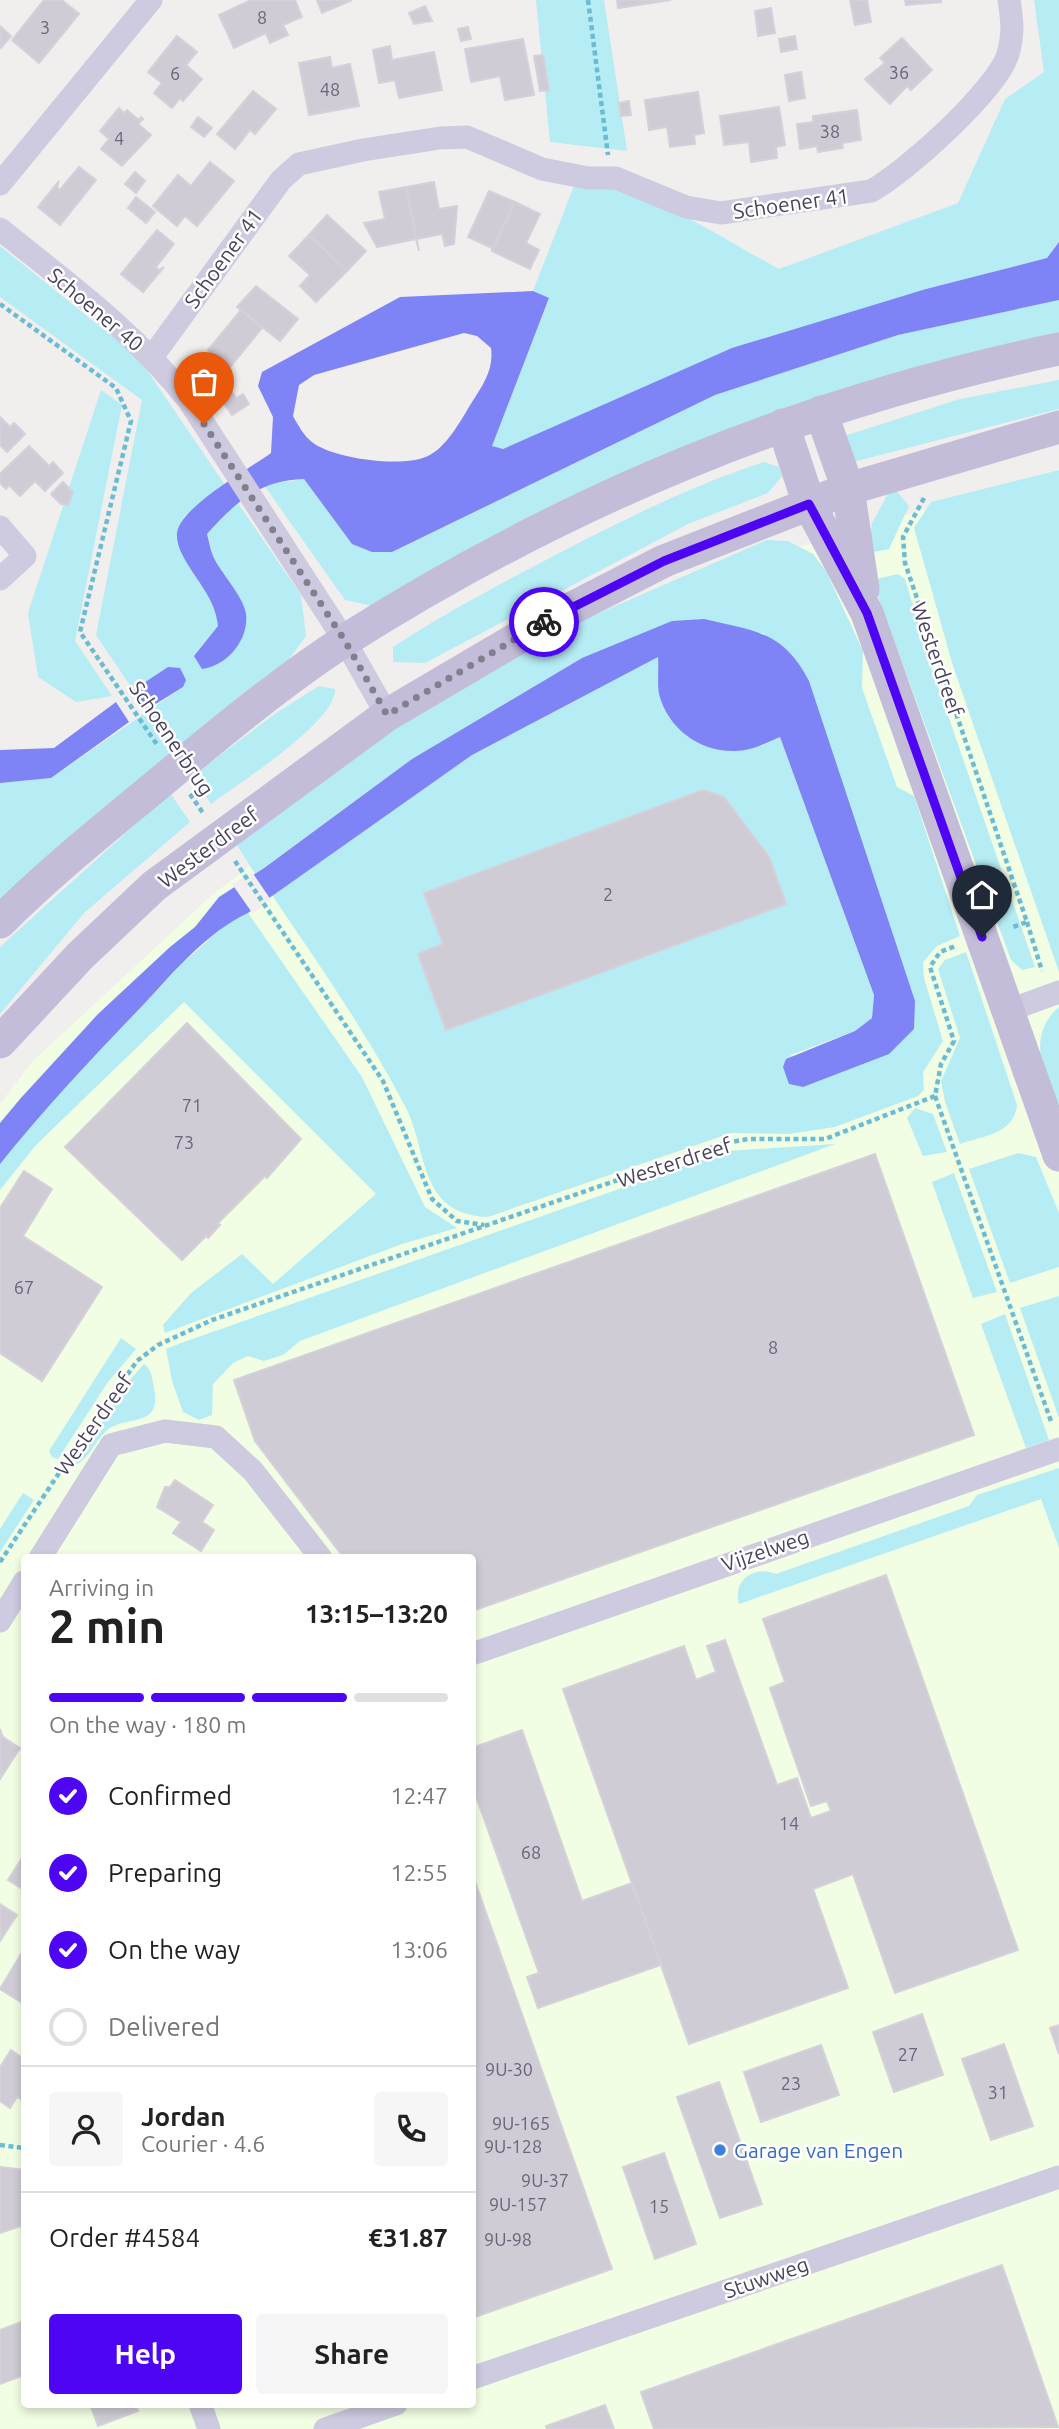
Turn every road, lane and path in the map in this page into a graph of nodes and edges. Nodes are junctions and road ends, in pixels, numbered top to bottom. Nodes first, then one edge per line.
1 (151, 0) edge
2 (588, 0) edge
3 (1009, 0) edge
4 (611, 178) junction
5 (0, 184) edge
6 (0, 229) edge
7 (0, 304) edge
8 (1059, 349) edge
9 (152, 357) junction
10 (821, 412) junction
11 (783, 425) junction
12 (1059, 427) edge
13 (848, 489) junction
14 (929, 491) dead end
15 (809, 504) junction
16 (0, 527) edge
17 (0, 579) edge
18 (867, 613) junction
19 (345, 641) junction
20 (387, 715) junction
21 (160, 749) dead end
22 (183, 783) dead end
23 (205, 816) dead end
24 (228, 850) dead end
25 (0, 922) edge
26 (1027, 922) junction
27 (982, 937) junction
28 (1054, 993) edge
29 (1007, 1011) junction
30 (0, 1042) edge
31 (935, 1096) junction
32 (1059, 1155) edge
33 (485, 1226) junction
34 (1057, 1439) edge
35 (43, 1554) edge
36 (318, 1554) edge
37 (0, 1562) edge
38 (21, 1587) edge
39 (0, 1621) edge
40 (476, 1653) edge
41 (0, 2145) edge
42 (21, 2148) edge
43 (1059, 2177) edge
44 (476, 2377) edge
45 (201, 2408) edge
46 (385, 2408) edge
47 (209, 2429) edge
48 (325, 2429) edge

1 - 5 street
2 - 4 path
3 - 4 street, Schoener 41
4 - 9 street, Schoener 41
6 - 9 street, Schoener 40
7 - 21 path, Schoenerbrug
8 - 10 main road
9 - 19 street, Schoener 40
10 - 11 main road
10 - 13 main road
11 - 15 main road
11 - 19 main road
12 - 13 main road, Westerdreef
13 - 15 main road, Westerdreef
13 - 18 main road
14 - 26 path, Westerdreef
15 - 18 main road
15 - 20 main road, Westerdreef
16 - 17 street
18 - 27 main road
19 - 20 street, Schoener 40
19 - 25 main road
20 - 30 main road, Westerdreef
22 - 23 path, Schoenerbrug
24 - 33 path
26 - 27 path
26 - 28 path, Westerdreef
27 - 29 main road
27 - 31 path
28 - 29 street
29 - 32 main road
31 - 33 path, Westerdreef
31 - 34 path
33 - 37 path, Westerdreef
34 - 40 street, Vijzelweg
35 - 36 street
38 - 39 street
41 - 42 path
43 - 44 street, Stuwweg
45 - 47 street
46 - 48 street

